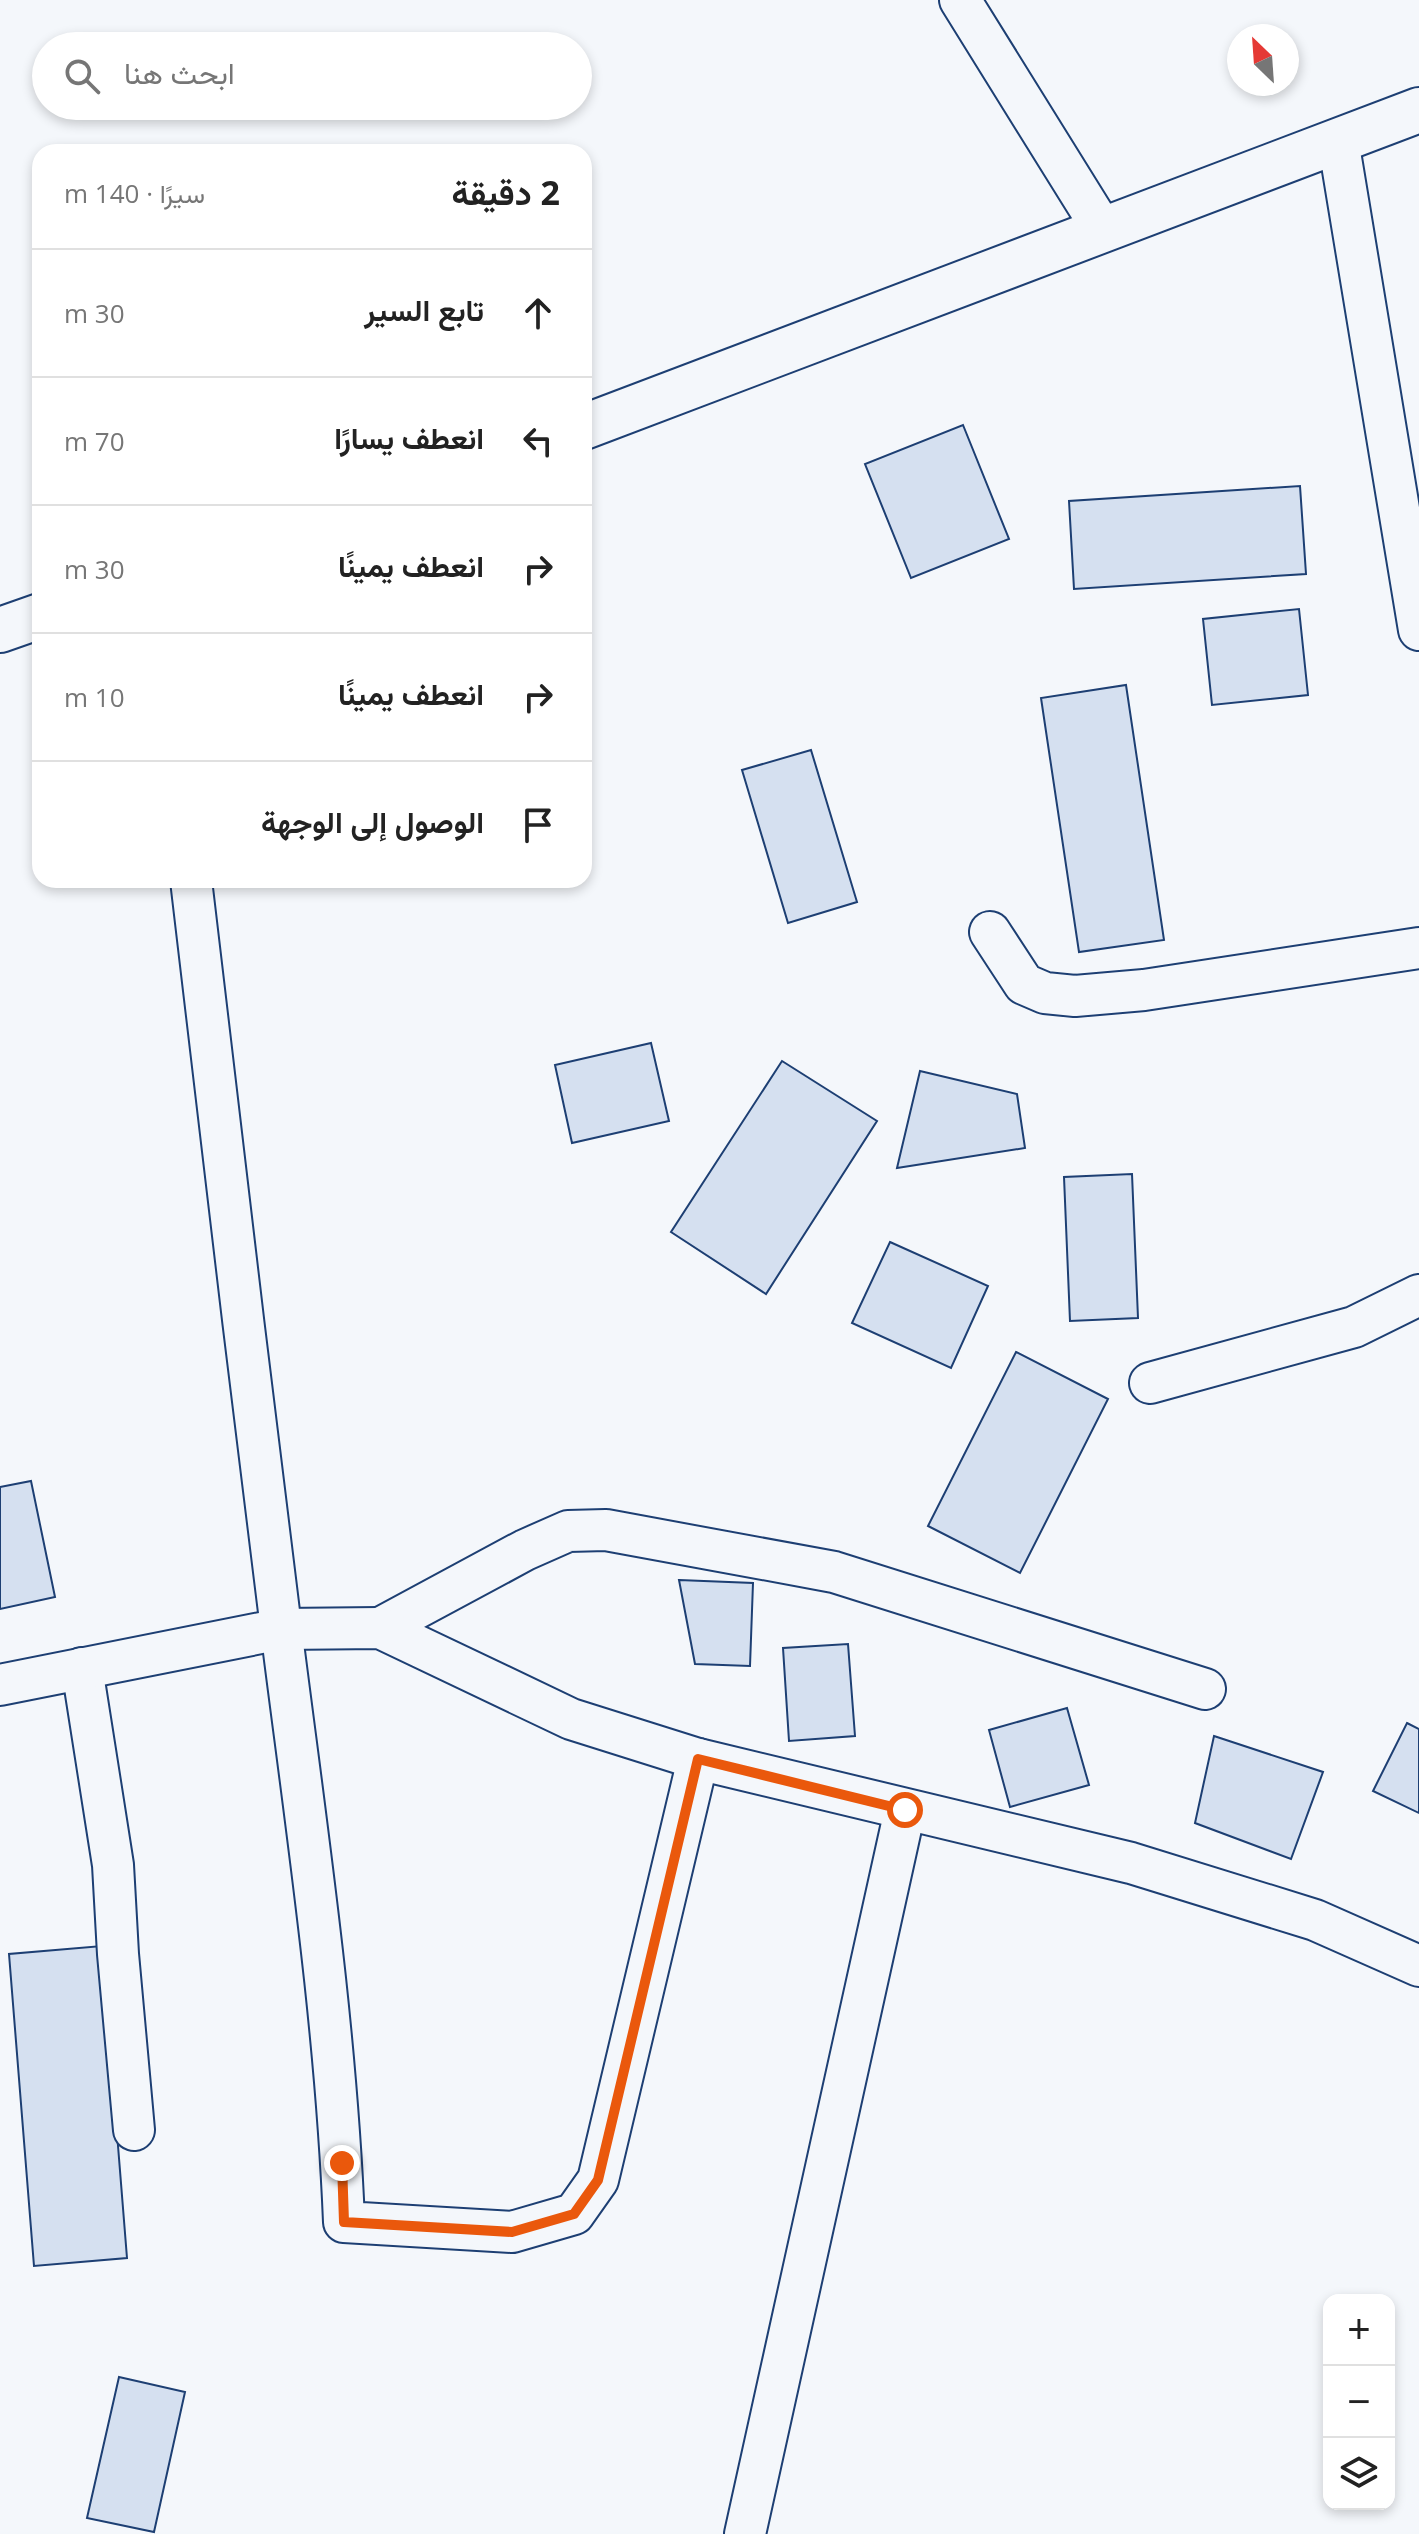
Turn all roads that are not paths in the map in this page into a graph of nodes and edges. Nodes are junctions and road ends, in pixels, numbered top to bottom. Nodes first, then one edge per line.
1 (960, 0) edge
2 (1419, 110) edge
3 (1338, 140) junction
4 (1103, 230) junction
5 (592, 424) edge
6 (32, 619) edge
7 (0, 630) edge
8 (1419, 630) edge
9 (192, 888) edge
10 (990, 932) dead end
11 (1419, 948) edge
12 (1419, 1295) edge
13 (1150, 1383) dead end
14 (380, 1628) junction
15 (281, 1629) junction
16 (82, 1668) junction
17 (0, 1685) edge
18 (1205, 1689) dead end
19 (698, 1759) junction
20 (905, 1810) junction
21 (1419, 1966) edge
22 (134, 2130) dead end
23 (745, 2534) edge

1 - 4 street
2 - 3 main road
3 - 4 main road
3 - 8 street
4 - 5 main road
6 - 7 main road
9 - 15 street
10 - 11 street
12 - 13 street
14 - 15 street
14 - 18 street
14 - 19 street
15 - 16 street
15 - 19 street
16 - 17 street
16 - 22 street
19 - 20 street
20 - 21 street
20 - 23 street

